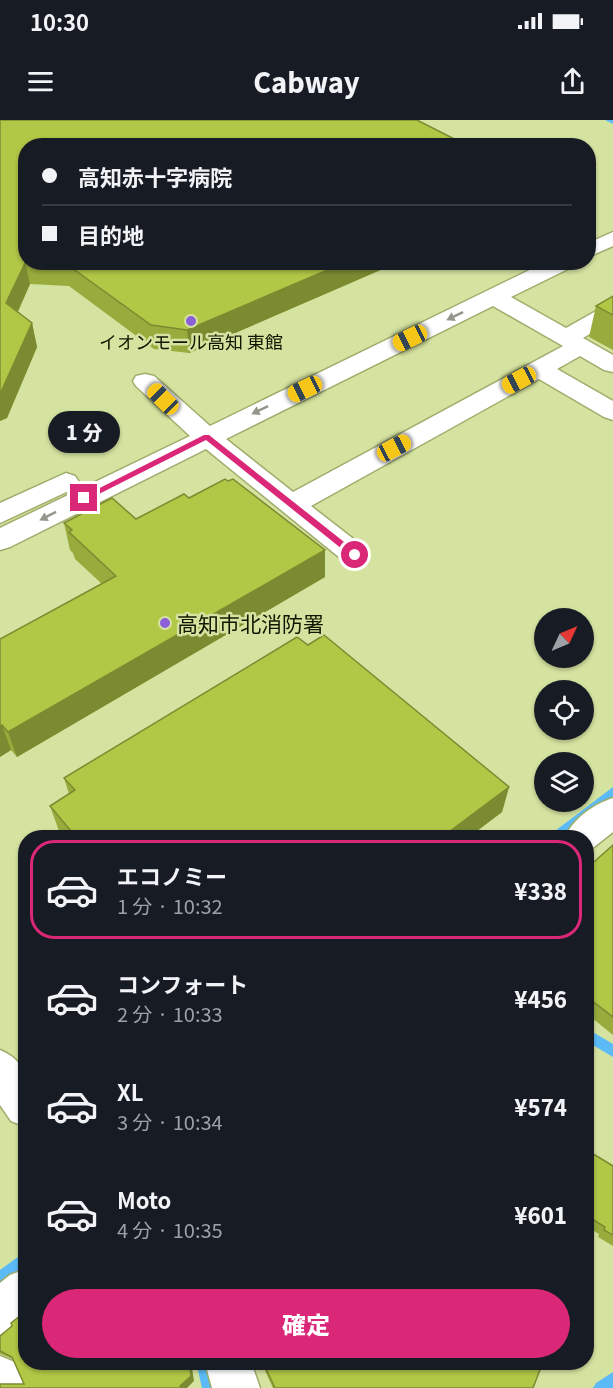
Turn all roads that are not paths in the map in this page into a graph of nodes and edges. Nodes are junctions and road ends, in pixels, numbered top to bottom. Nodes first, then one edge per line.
1 (613, 219) edge
2 (600, 244) edge
3 (508, 270) edge
4 (548, 270) edge
5 (494, 297) junction
6 (613, 311) edge
7 (573, 342) junction
8 (613, 365) edge
9 (540, 369) junction
10 (145, 381) dead end
11 (613, 412) edge
12 (197, 429) junction
13 (291, 505) junction
14 (0, 514) edge
15 (0, 540) edge
16 (355, 555) dead end
17 (613, 812) edge
18 (591, 830) edge
19 (0, 1070) edge
20 (18, 1096) edge
21 (18, 1297) edge
22 (0, 1312) edge
23 (230, 1370) edge
24 (0, 1380) edge
25 (5, 1388) edge
26 (236, 1388) edge

1 - 2 street
3 - 12 street
4 - 5 street
5 - 7 street
5 -> 12 street
6 - 7 street
7 - 8 street
7 - 9 street
9 - 11 street
9 - 13 street
10 - 12 street
12 - 13 street
12 - 14 street
12 -> 15 street
13 - 16 street
17 - 18 street
19 - 20 street
21 - 22 street
23 - 26 street
24 - 25 street

